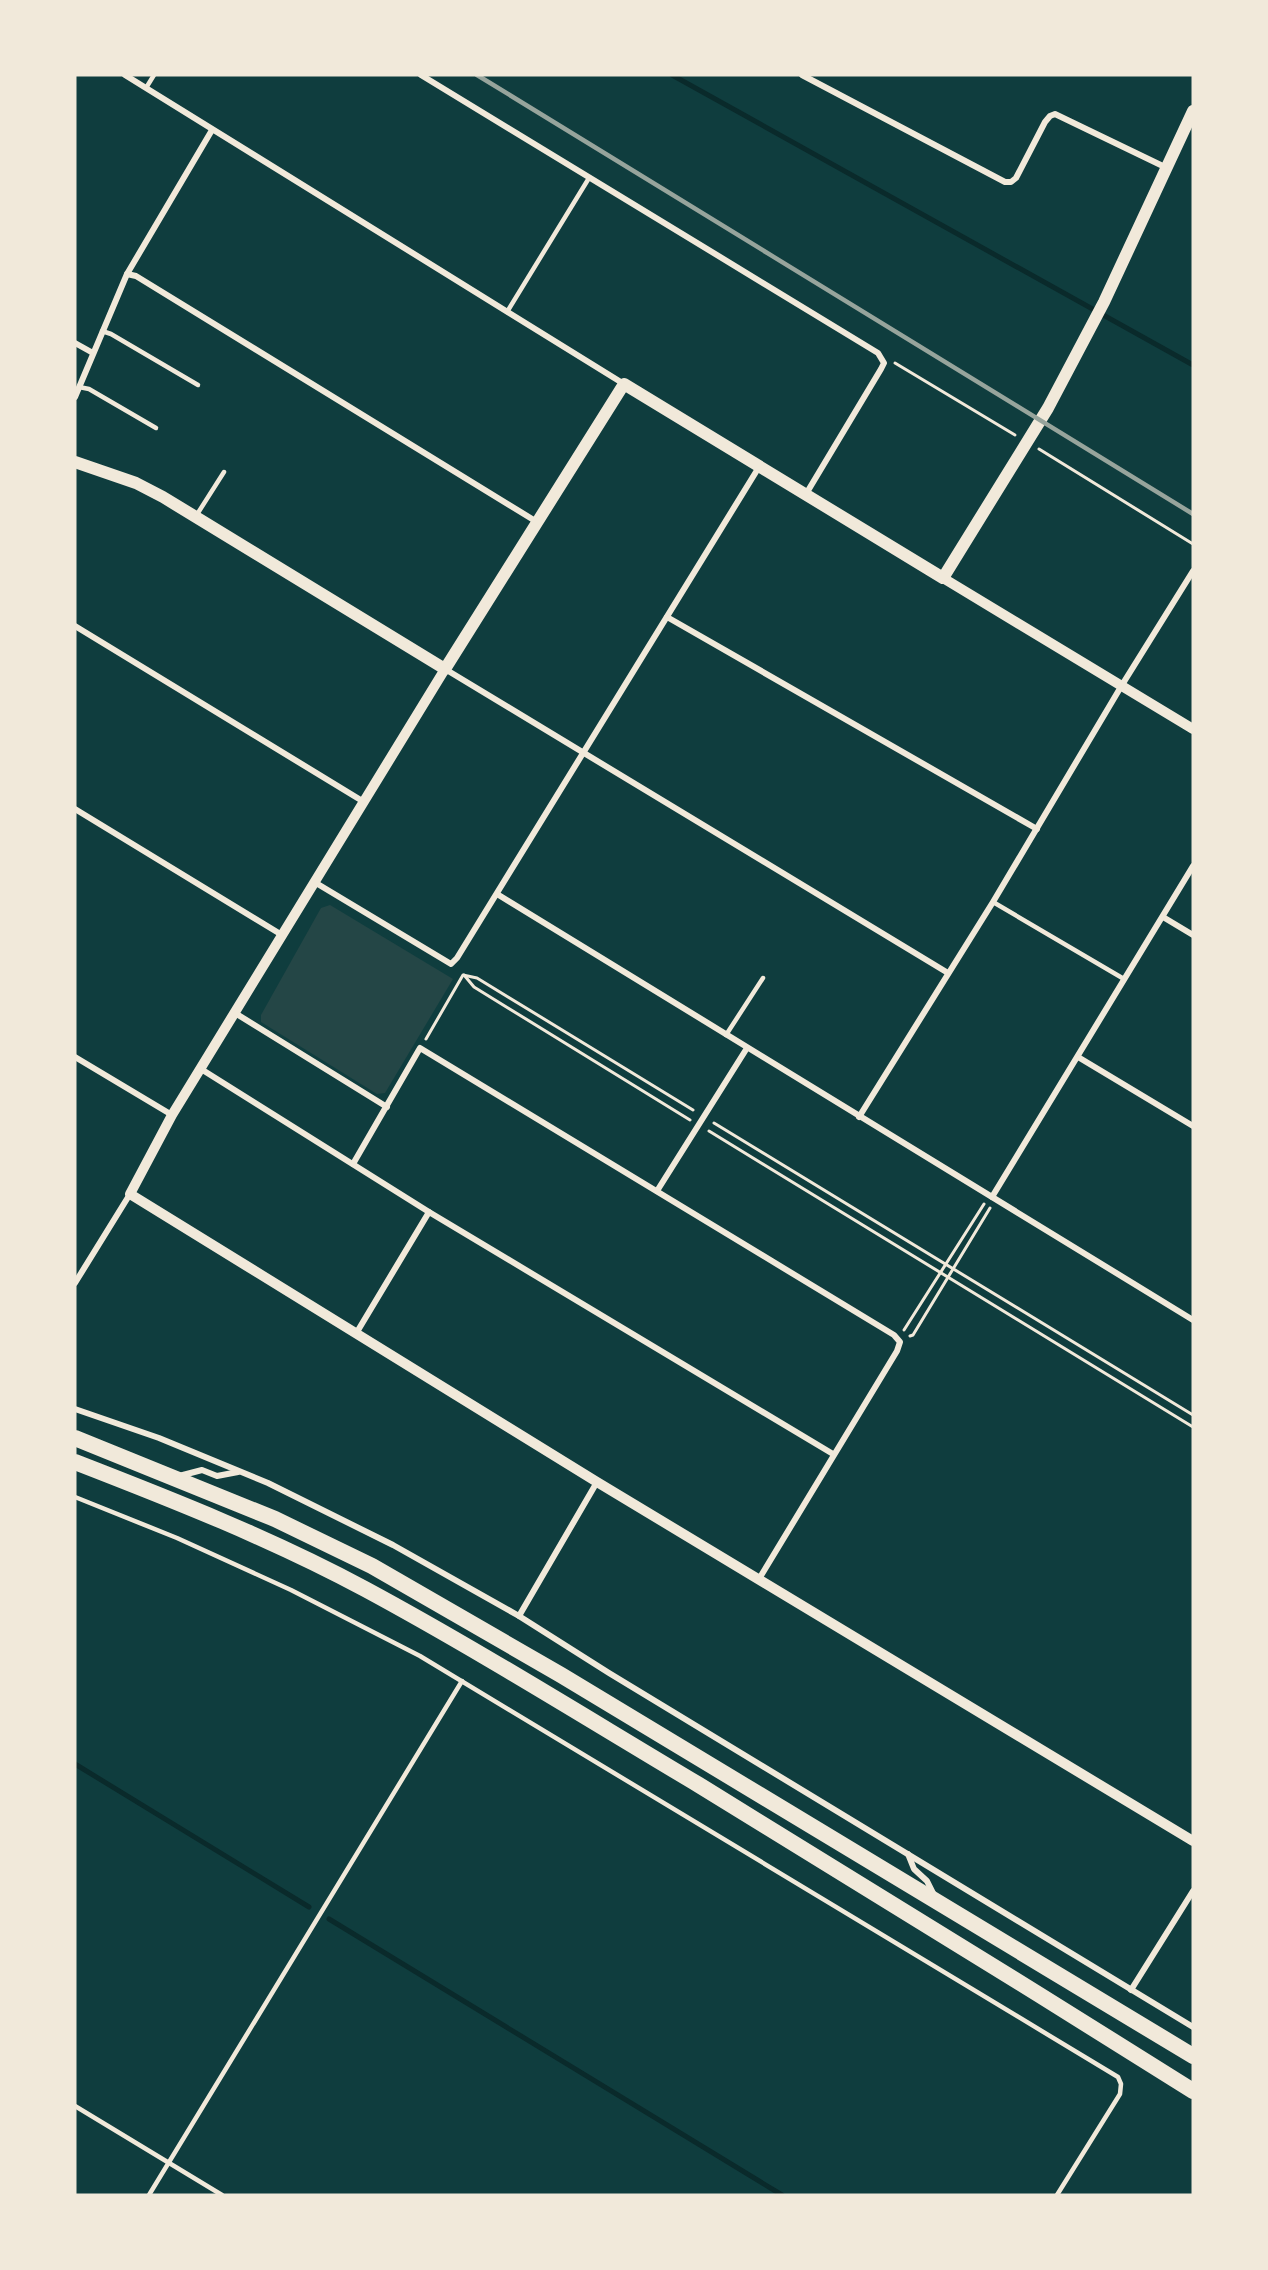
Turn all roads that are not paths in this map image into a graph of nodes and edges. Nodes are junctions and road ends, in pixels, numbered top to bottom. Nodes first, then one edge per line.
1 (125, 75) edge
2 (154, 75) edge
3 (421, 75) edge
4 (802, 75) edge
5 (146, 88) junction
6 (1192, 115) edge
7 (212, 130) junction
8 (1167, 168) junction
9 (589, 178) junction
10 (127, 273) junction
11 (507, 312) junction
12 (102, 331) junction
13 (75, 344) edge
14 (93, 353) junction
15 (624, 384) junction
16 (198, 385) dead end
17 (79, 387) junction
18 (75, 397) edge
19 (156, 428) dead end
20 (75, 462) edge
21 (759, 467) junction
22 (224, 472) dead end
23 (806, 494) junction
24 (196, 516) junction
25 (537, 522) junction
26 (1193, 571) edge
27 (943, 578) junction
28 (667, 617) junction
29 (75, 626) edge
30 (445, 669) junction
31 (1122, 685) junction
32 (1193, 729) edge
33 (585, 753) junction
34 (365, 802) junction
35 (75, 808) edge
36 (1037, 829) junction
37 (1193, 866) edge
38 (316, 883) junction
39 (496, 894) junction
40 (993, 903) junction
41 (1163, 917) junction
42 (282, 935) junction
43 (1193, 935) edge
44 (948, 973) junction
45 (763, 978) dead end
46 (1124, 979) junction
47 (235, 1013) junction
48 (726, 1035) junction
49 (747, 1048) junction
50 (75, 1057) edge
51 (1078, 1057) junction
52 (201, 1070) junction
53 (387, 1107) junction
54 (172, 1115) junction
55 (859, 1117) junction
56 (1193, 1126) edge
57 (353, 1164) junction
58 (657, 1191) junction
59 (130, 1194) junction
60 (992, 1197) junction
61 (429, 1212) junction
62 (75, 1283) edge
63 (1193, 1320) edge
64 (357, 1332) junction
65 (75, 1409) edge
66 (75, 1438) edge
67 (833, 1454) junction
68 (75, 1462) edge
69 (240, 1471) junction
70 (175, 1477) junction
71 (597, 1482) junction
72 (75, 1497) edge
73 (759, 1579) junction
74 (519, 1616) junction
75 (462, 1681) junction
76 (1193, 1841) edge
77 (908, 1854) junction
78 (1193, 1891) edge
79 (936, 1900) junction
80 (1131, 1990) junction
81 (1193, 2027) edge
82 (1193, 2056) edge
83 (1193, 2091) edge
84 (75, 2106) edge
85 (168, 2163) junction
86 (149, 2195) edge
87 (222, 2195) edge
88 (1057, 2195) edge

1 - 5 street
2 - 5 lane
3 - 9 street
4 - 8 street
5 - 7 street
6 - 8 main road
7 - 10 street
7 - 11 street
8 - 27 main road
9 - 11 lane
9 - 23 street
10 - 12 street
10 - 25 street
11 - 15 street
12 - 14 street
12 - 16 lane
13 - 14 street
14 - 17 street
15 - 21 main road
15 - 25 main road
17 - 18 street
17 - 19 lane
20 - 24 main road
21 - 23 main road
21 - 28 street
22 - 24 lane
23 - 27 main road
24 - 30 main road
25 - 30 main road
26 - 31 street
27 - 31 street
28 - 33 street
28 - 36 street
29 - 34 street
30 - 33 street
30 - 34 street
31 - 32 street
31 - 36 street
33 - 39 street
33 - 44 street
34 - 38 street
35 - 42 street
36 - 40 street
37 - 41 street
38 - 39 street
38 - 42 street
39 - 48 street
40 - 44 street
40 - 46 lane
41 - 43 street
41 - 46 street
42 - 47 street
44 - 55 street
45 - 48 lane
46 - 51 street
47 - 52 street
47 - 53 street
48 - 49 street
49 - 55 street
49 - 58 street
50 - 54 street
51 - 56 street
51 - 60 street
52 - 54 street
52 - 57 street
53 - 57 street
53 - 58 street
54 - 59 street
55 - 60 street
57 - 61 street
58 - 67 street
59 - 62 street
59 - 64 street
60 - 63 street
61 - 64 street
61 - 67 street
64 - 71 street
65 - 69 street
66 - 70 highway
67 - 73 street
68 - 83 highway
69 - 70 street
69 - 74 street
70 - 79 highway
71 - 73 street
71 - 74 street
72 - 75 lane
73 - 76 street
74 - 77 street
75 - 85 lane
75 - 88 lane
77 - 79 street
77 - 80 street
78 - 80 street
79 - 82 highway
80 - 81 street
84 - 85 lane
85 - 86 lane
85 - 87 lane

